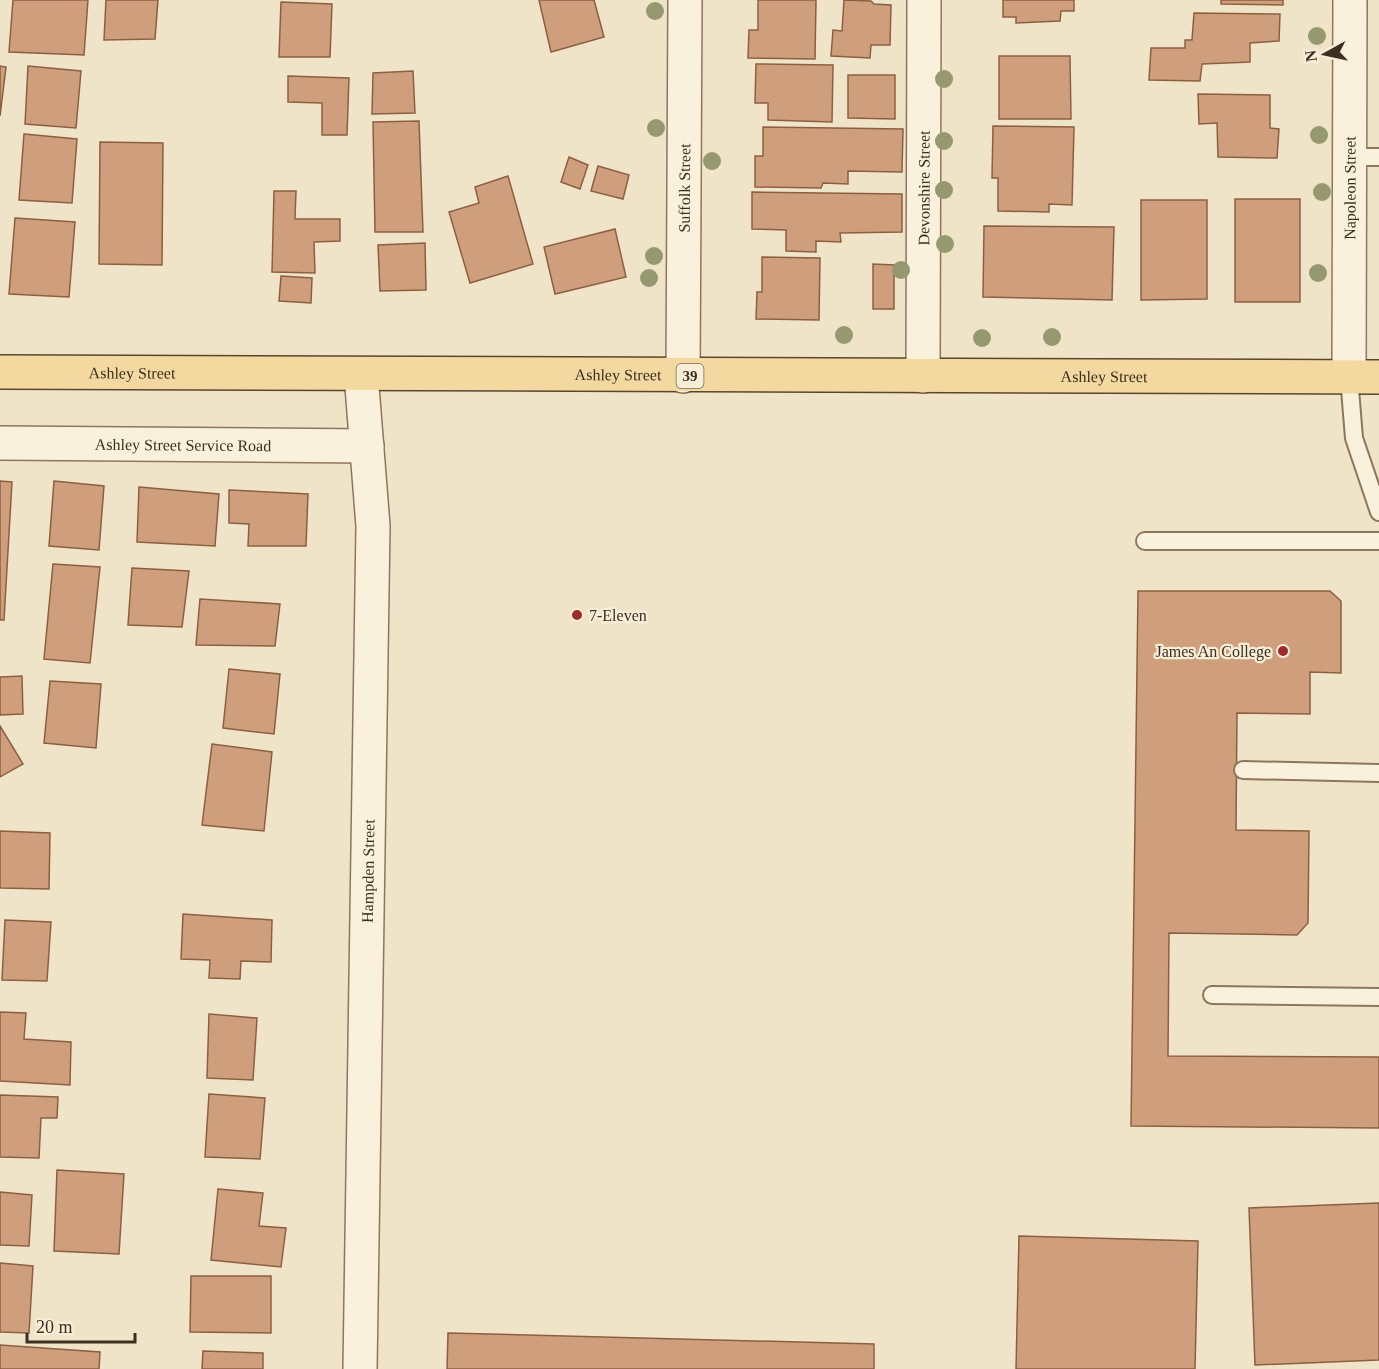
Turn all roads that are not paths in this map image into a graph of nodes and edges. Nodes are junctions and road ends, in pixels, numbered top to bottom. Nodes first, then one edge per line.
1 (685, 0) edge
2 (924, 0) edge
3 (1350, 0) edge
4 (1364, 157) edge
5 (0, 372) edge
6 (361, 375) junction
7 (683, 376) junction
8 (924, 376) junction
9 (1364, 377) edge
10 (0, 443) edge
11 (367, 446) junction
12 (1379, 512) edge
13 (1145, 541) dead end
14 (1379, 542) edge
15 (1243, 770) dead end
16 (1379, 773) edge
17 (1212, 995) dead end
18 (1379, 997) edge
19 (360, 1369) edge

1 - 7 street, Suffolk Street
2 - 8 street, Devonshire Street
3 - 4 street, Napoleon Street
4 - 9 street, Napoleon Street
5 - 6 main road, Ashley Street / 39
6 - 7 main road, Ashley Street / 39
6 - 11 street, Hampden Street
7 - 8 main road, Ashley Street / 39
8 - 9 main road, Ashley Street / 39
9 - 12 lane
10 - 11 street, Ashley Street Service Road
11 - 19 street, Hampden Street
13 - 14 lane
15 - 16 lane
17 - 18 lane

